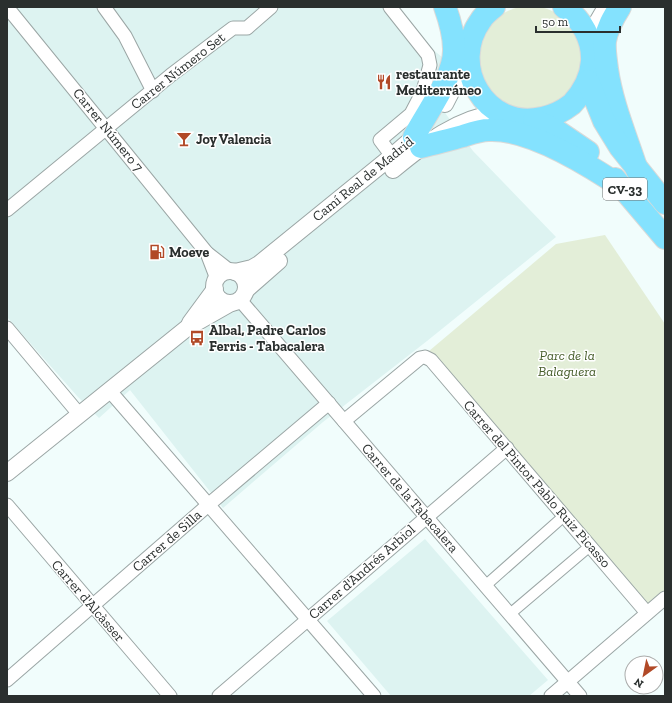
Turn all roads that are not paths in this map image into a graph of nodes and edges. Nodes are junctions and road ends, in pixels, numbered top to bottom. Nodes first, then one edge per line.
1 (104, 7) edge
2 (272, 7) edge
3 (390, 7) edge
4 (445, 7) edge
5 (461, 7) edge
6 (494, 7) edge
7 (564, 7) edge
8 (606, 7) edge
9 (620, 7) edge
10 (11, 11) edge
11 (472, 34) junction
12 (590, 43) junction
13 (467, 61) junction
14 (588, 80) junction
15 (153, 91) junction
16 (500, 112) junction
17 (534, 120) junction
18 (107, 128) junction
19 (418, 142) junction
20 (392, 156) junction
21 (637, 170) junction
22 (626, 190) junction
23 (665, 203) edge
24 (7, 210) edge
25 (665, 238) edge
26 (224, 278) junction
27 (239, 297) junction
28 (7, 328) edge
29 (187, 328) junction
30 (109, 390) junction
31 (329, 403) junction
32 (79, 414) junction
33 (344, 421) junction
34 (507, 448) junction
35 (7, 473) edge
36 (209, 504) junction
37 (7, 505) edge
38 (564, 516) junction
39 (426, 517) junction
40 (590, 546) junction
41 (485, 586) junction
42 (665, 598) edge
43 (92, 606) junction
44 (647, 613) junction
45 (510, 614) junction
46 (308, 618) junction
47 (7, 680) edge
48 (568, 682) junction
49 (170, 696) edge
50 (219, 696) edge
51 (374, 696) edge
52 (551, 696) edge
53 (580, 696) edge

1 - 15 street
2 - 15 street, Carrer Número Set
3 - 20 street
4 - 19 highway
5 - 11 highway
6 - 11 highway, CV-33
7 - 12 highway, CV-33
8 - 12 street
9 - 21 highway
10 - 18 street, Carrer Número 7
11 - 13 highway, CV-33
12 - 14 highway, CV-33
13 - 16 highway, CV-33
13 - 19 street, Camí Real de Madrid
14 - 17 highway, CV-33
14 - 21 highway, CV-33
15 - 18 street, Carrer Número Set
16 - 17 highway, CV-33
16 - 19 street, Camí Real de Madrid
17 - 22 highway, CV-33
18 - 24 street, Carrer Número Set
18 - 26 street, Carrer Número 7
19 - 20 street, Camí Real de Madrid
19 - 22 highway
19 - 27 street, Camí Real de Madrid
20 - 26 street, Camí Real de Madrid
21 - 23 highway, CV-33
22 - 25 highway, CV-33
26 - 27 street
26 - 27 street
26 - 29 street
27 - 29 street, Camí Real de Madrid
27 - 31 street, Carrer de la Tabacalera
28 - 32 street
29 - 30 street
30 - 32 street
30 - 36 street
31 - 33 street, Carrer de la Tabacalera
31 - 36 street, Carrer de Silla
32 - 35 street
33 - 34 street, Carrer del Pintor Pablo Ruiz Picasso
33 - 39 street, Carrer de la Tabacalera
34 - 38 street, Carrer del Pintor Pablo Ruiz Picasso
34 - 39 street, Carrer d'Andrés Arbiol
36 - 43 street, Carrer de Silla
36 - 46 street
37 - 43 street, Carrer d'Alcàsser
38 - 40 street, Carrer del Pintor Pablo Ruiz Picasso
38 - 41 street
39 - 41 street, Carrer de la Tabacalera
39 - 46 street, Carrer d'Andrés Arbiol
40 - 44 street, Carrer del Pintor Pablo Ruiz Picasso
40 - 45 street
41 - 45 street, Carrer de la Tabacalera
42 - 44 street
43 - 47 street, Carrer de Silla
43 - 49 street, Carrer d'Alcàsser
44 - 48 street
45 - 48 street, Carrer de la Tabacalera
46 - 50 street, Carrer d'Andrés Arbiol
46 - 51 street
48 - 52 street
48 - 53 street, Carrer de la Tabacalera

